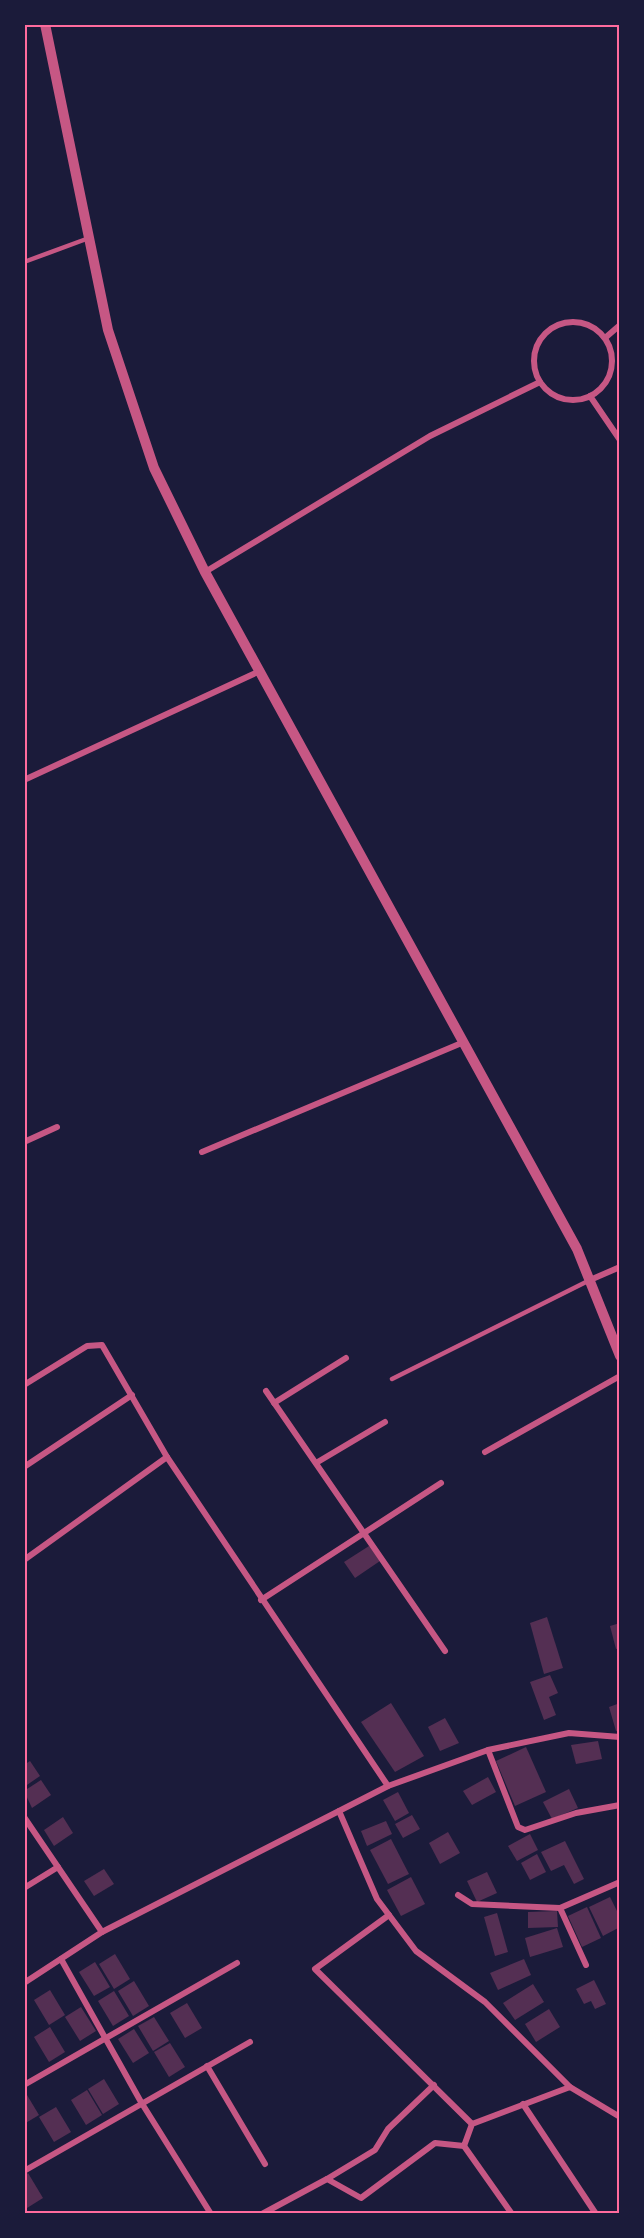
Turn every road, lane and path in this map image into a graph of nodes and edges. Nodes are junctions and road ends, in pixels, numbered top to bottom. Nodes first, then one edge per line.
1 (45, 24) edge
2 (89, 238) junction
3 (24, 262) edge
4 (620, 325) edge
5 (605, 338) junction
6 (540, 382) junction
7 (590, 396) junction
8 (620, 440) edge
9 (205, 572) junction
10 (260, 671) junction
11 (24, 780) edge
12 (464, 1042) junction
13 (57, 1127) dead end
14 (24, 1142) edge
15 (202, 1152) dead end
16 (620, 1267) edge
17 (590, 1280) junction
18 (620, 1356) edge
19 (346, 1358) dead end
20 (620, 1376) edge
21 (392, 1379) dead end
22 (24, 1385) edge
23 (266, 1391) dead end
24 (132, 1395) junction
25 (274, 1403) junction
26 (385, 1422) dead end
27 (485, 1452) dead end
28 (167, 1457) junction
29 (316, 1463) junction
30 (24, 1467) edge
31 (441, 1483) dead end
32 (365, 1533) junction
33 (24, 1560) edge
34 (261, 1600) junction
35 (445, 1651) dead end
36 (620, 1737) edge
37 (488, 1750) junction
38 (388, 1786) junction
39 (620, 1805) edge
40 (339, 1811) junction
41 (24, 1817) edge
42 (27, 1827) edge
43 (58, 1867) junction
44 (620, 1882) edge
45 (24, 1888) edge
46 (458, 1895) dead end
47 (560, 1908) junction
48 (389, 1915) junction
49 (102, 1932) junction
50 (61, 1959) junction
51 (237, 1963) dead end
52 (586, 1965) dead end
53 (24, 1983) edge
54 (105, 2039) junction
55 (250, 2042) dead end
56 (207, 2066) junction
57 (24, 2085) edge
58 (434, 2085) junction
59 (570, 2086) junction
60 (141, 2102) junction
61 (524, 2104) junction
62 (620, 2117) edge
63 (472, 2124) junction
64 (464, 2146) junction
65 (266, 2164) dead end
66 (24, 2170) edge
67 (327, 2179) junction
68 (211, 2214) edge
69 (262, 2214) edge
70 (512, 2214) edge
71 (596, 2214) edge

1 - 2 street
2 - 3 lane
2 - 9 street
4 - 5 street
5 - 6 street
5 - 7 street
6 - 7 street
6 - 9 street
7 - 8 street
9 - 10 street
10 - 11 street
10 - 12 street
12 - 15 street
12 - 17 street
13 - 14 street
16 - 17 street
17 - 18 street
17 - 21 lane
19 - 25 street
20 - 27 street
22 - 24 street
23 - 25 street
24 - 28 street
24 - 30 street
25 - 29 street
26 - 29 street
28 - 33 street
28 - 34 street
29 - 32 street
31 - 32 street
32 - 34 street
32 - 35 street
34 - 38 street
36 - 37 street
37 - 38 street
37 - 39 street
38 - 40 street
40 - 48 street
40 - 49 street
41 - 42 street
42 - 43 street
43 - 45 street
43 - 49 street
44 - 47 street
46 - 47 street
47 - 52 street
48 - 58 street
48 - 59 street
49 - 50 street
50 - 53 street
50 - 54 street
51 - 54 street
54 - 57 street
54 - 60 street
55 - 56 street
56 - 60 street
56 - 65 street
58 - 63 street
58 - 67 street
59 - 61 street
59 - 62 street
60 - 66 street
60 - 68 street
61 - 63 street
61 - 71 street
63 - 64 street
64 - 67 street
64 - 70 street
67 - 69 street

